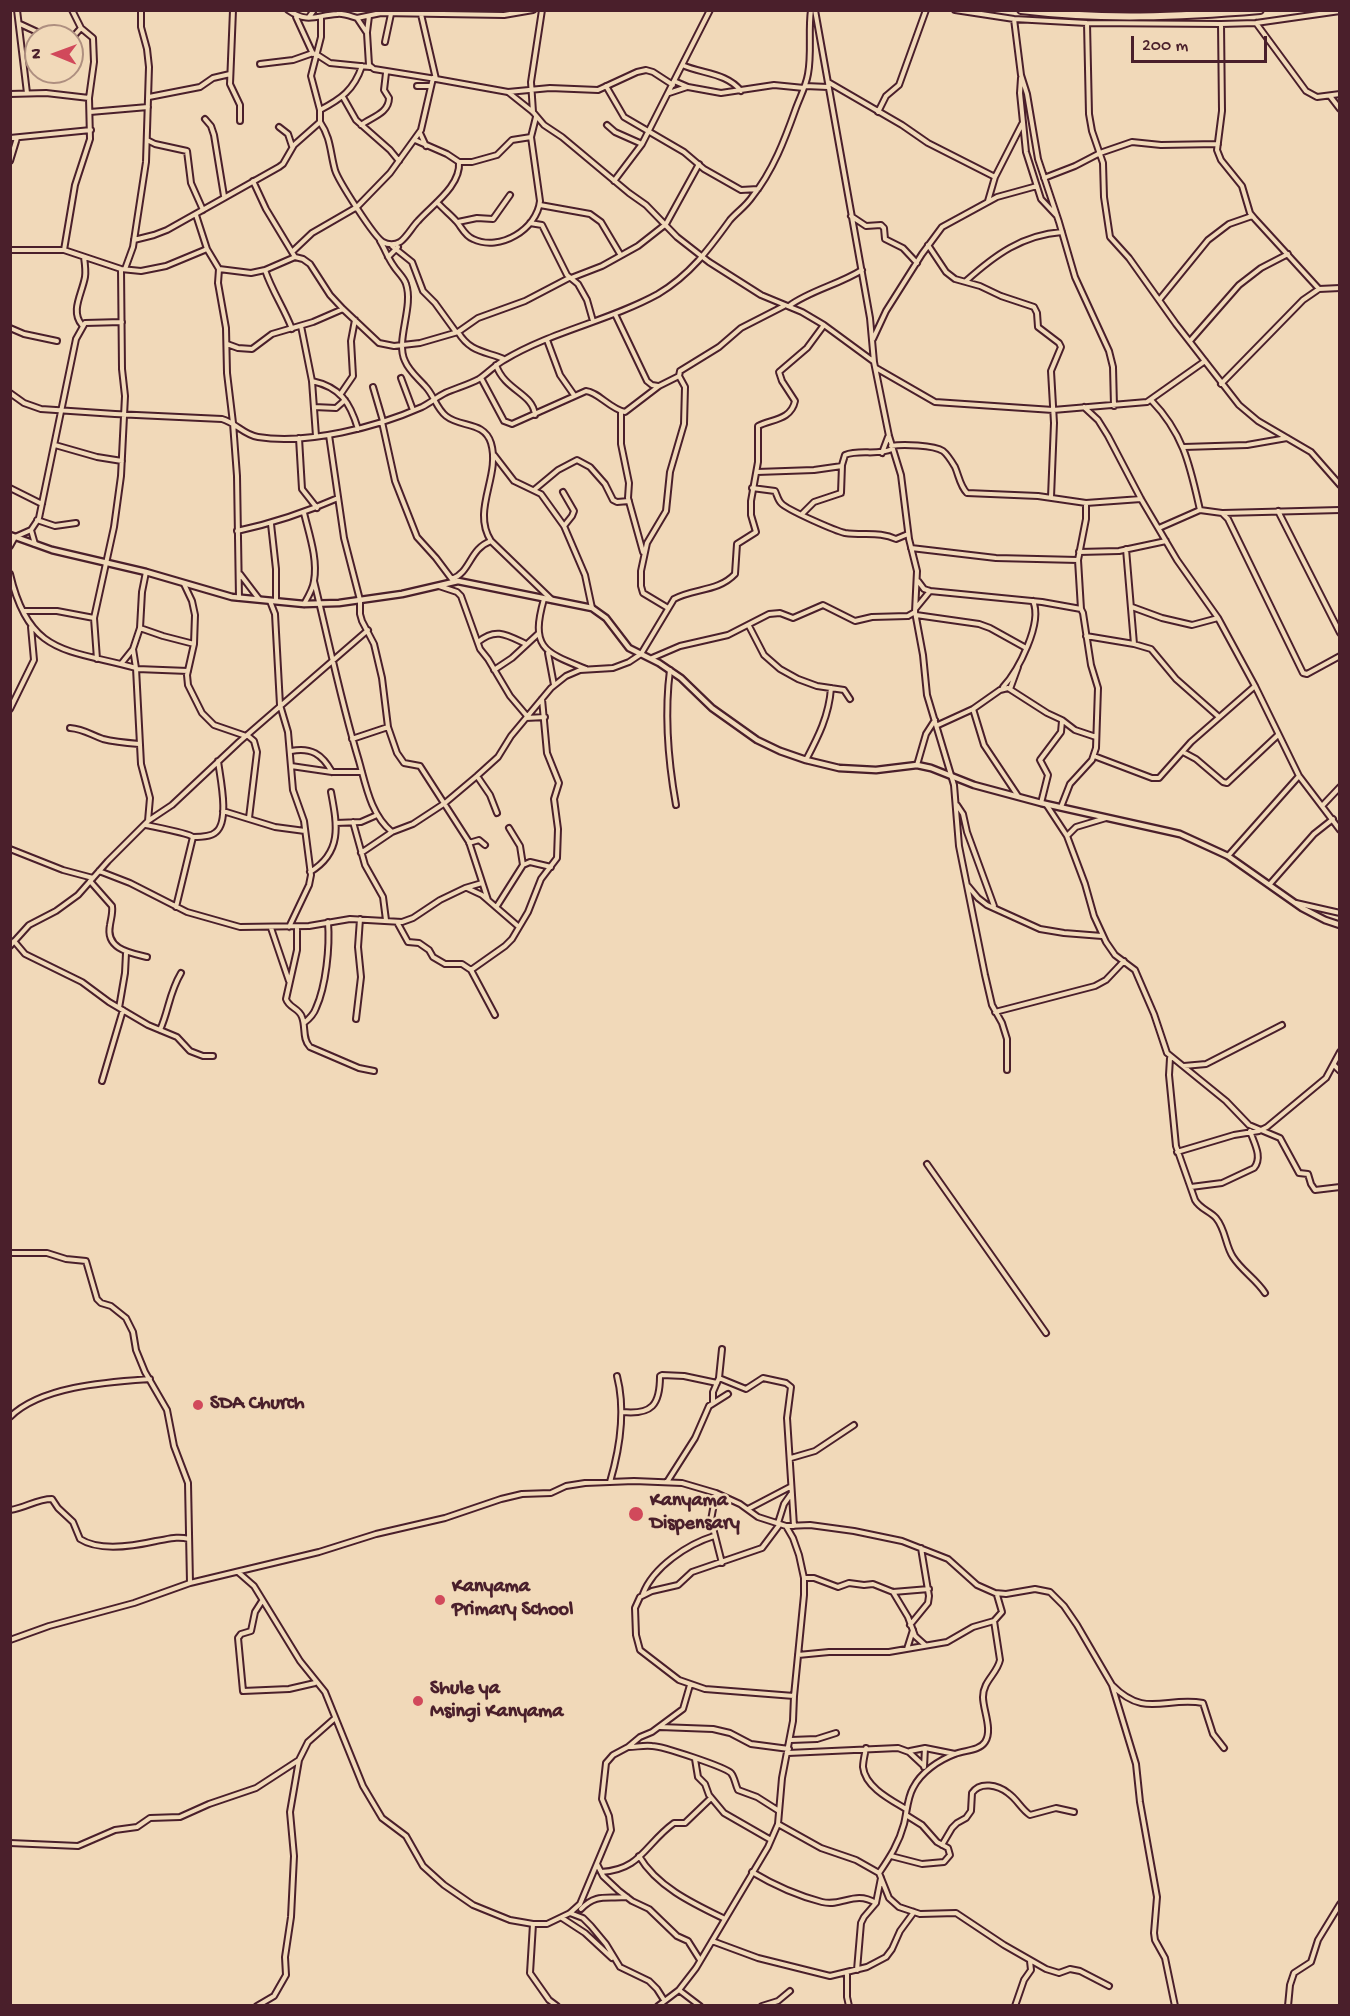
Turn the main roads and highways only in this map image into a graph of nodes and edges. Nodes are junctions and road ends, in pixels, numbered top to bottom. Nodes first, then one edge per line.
1 (1021, 10) edge
2 (1260, 10) edge
3 (1030, 11) edge
4 (1066, 12) edge
5 (1085, 16) edge

1 - 3 main road
2 - 5 main road
3 - 4 main road
4 - 5 main road

